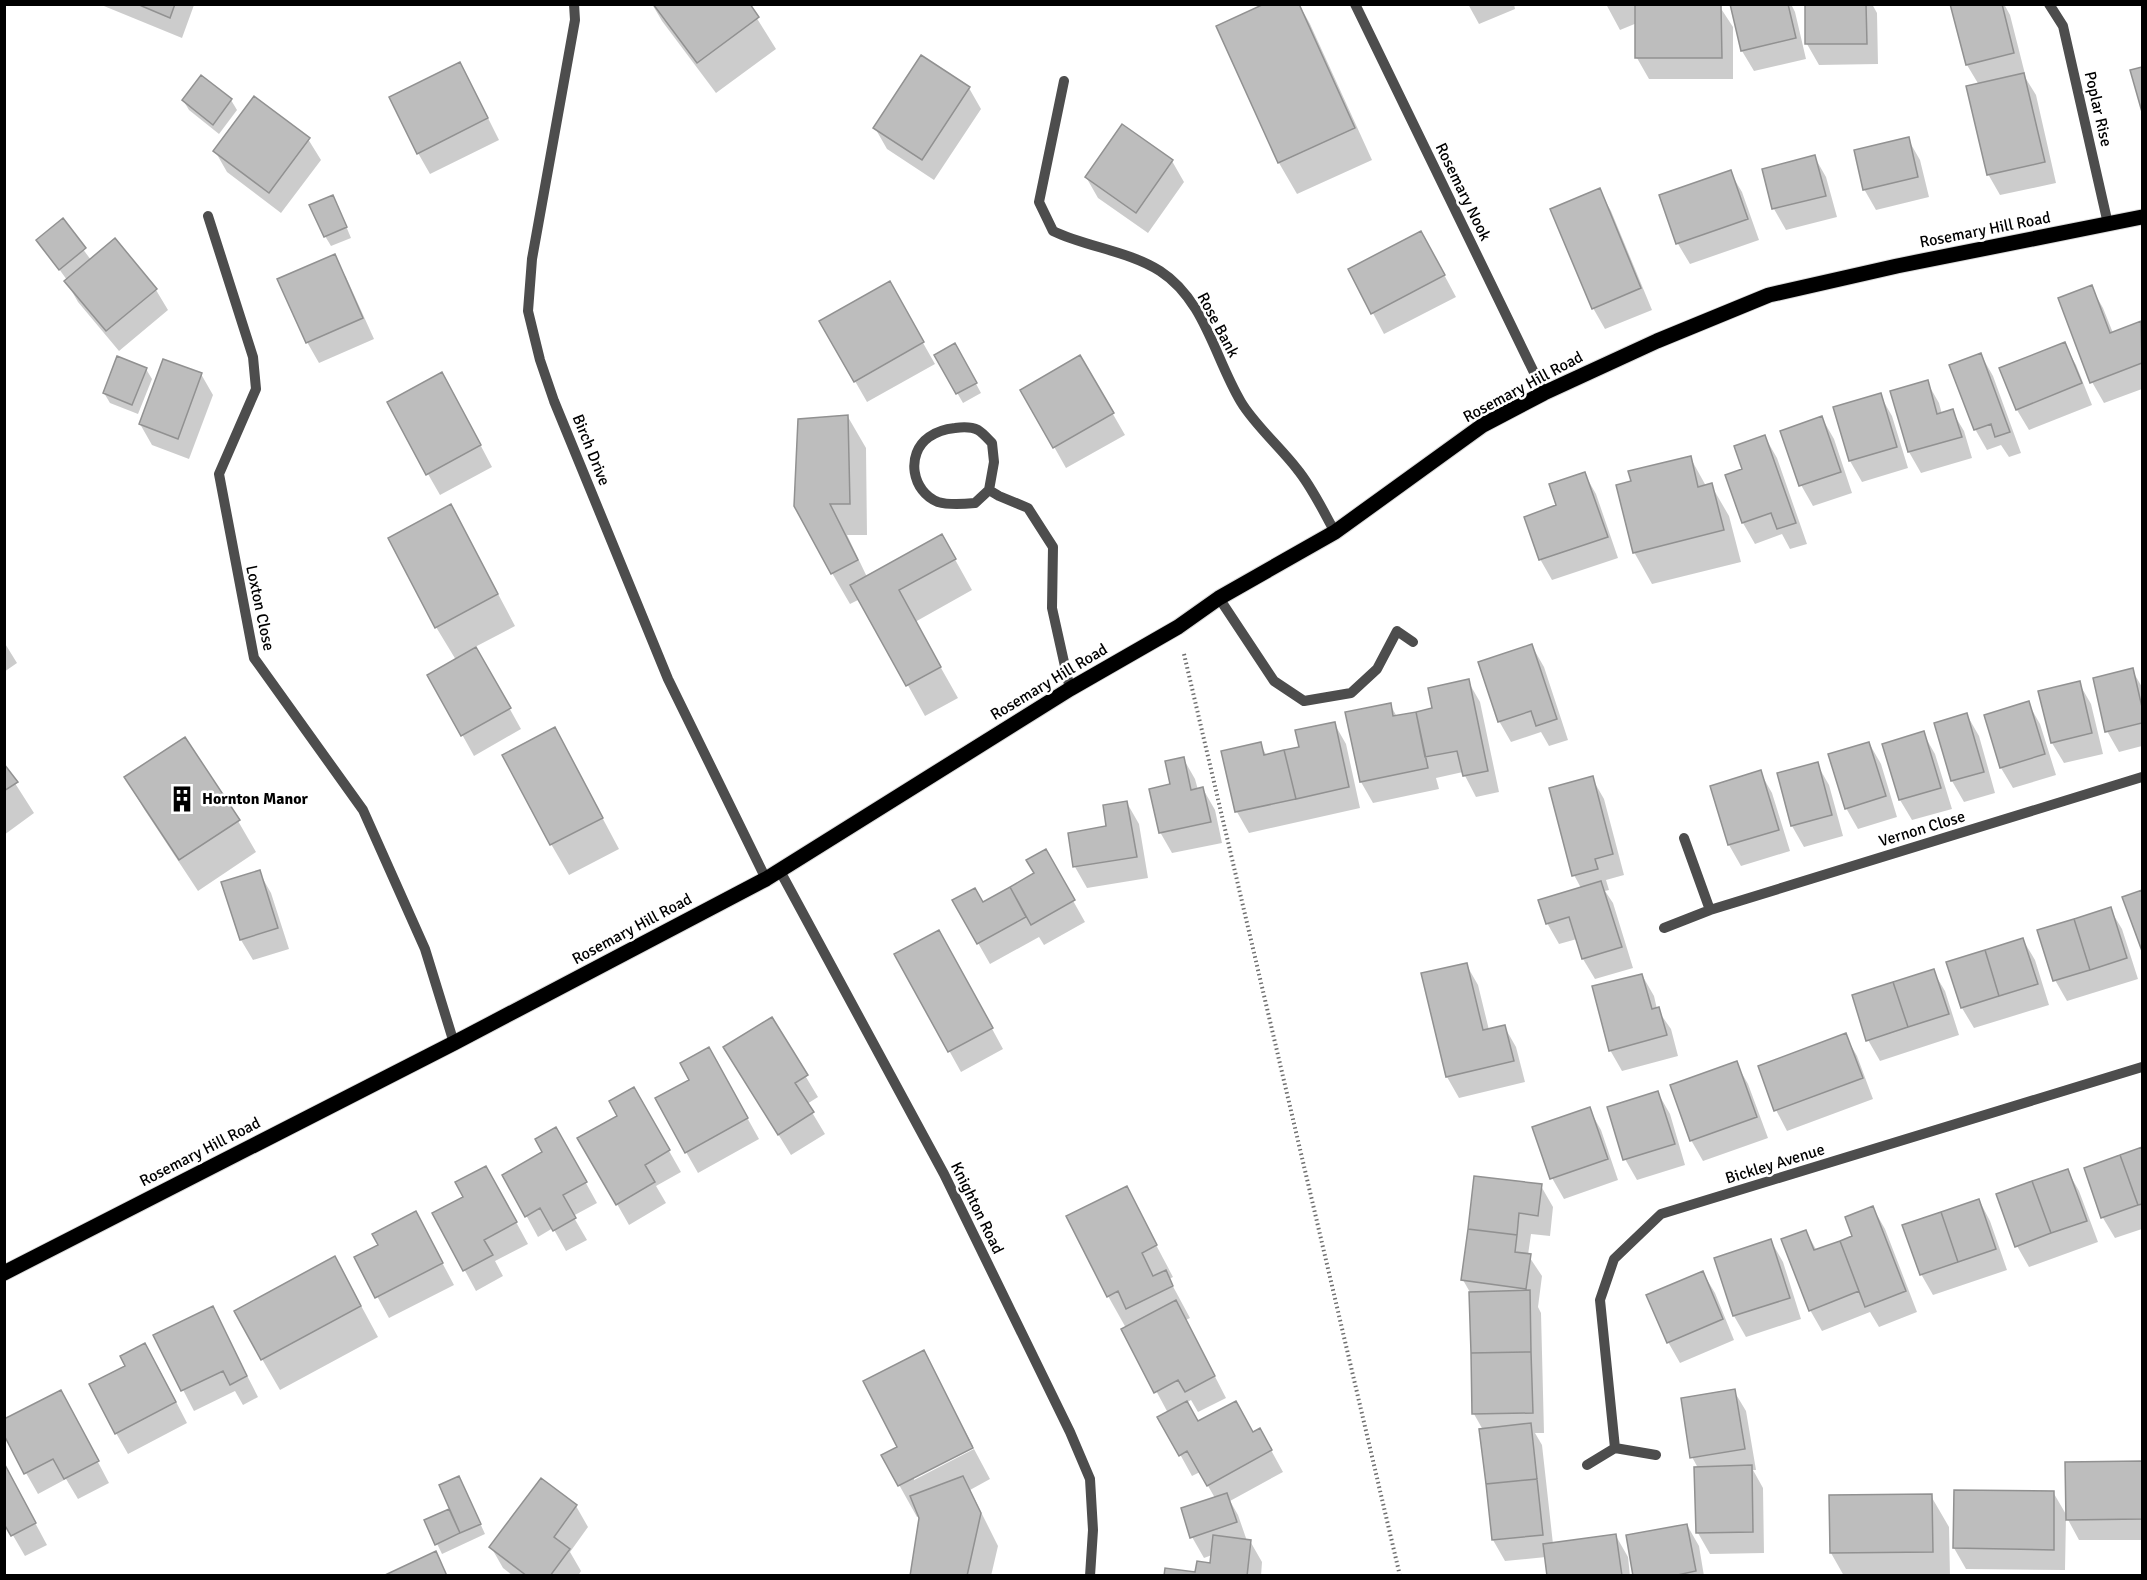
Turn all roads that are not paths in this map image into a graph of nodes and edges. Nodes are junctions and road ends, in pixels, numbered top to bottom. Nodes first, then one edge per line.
1 (574, 4) edge
2 (1356, 4) edge
3 (2049, 4) edge
4 (1065, 81) dead end
5 (208, 216) dead end
6 (2142, 217) edge
7 (2108, 224) junction
8 (1544, 393) junction
9 (989, 490) junction
10 (1335, 532) junction
11 (1219, 598) junction
12 (1413, 642) dead end
13 (1070, 689) junction
14 (2142, 777) edge
15 (1684, 838) dead end
16 (780, 871) junction
17 (766, 879) junction
18 (1710, 910) junction
19 (1664, 928) dead end
20 (454, 1043) junction
21 (2142, 1067) edge
22 (4, 1273) edge
23 (1615, 1448) junction
24 (1656, 1455) dead end
25 (1587, 1465) dead end
26 (1090, 1575) edge

1 - 17 street, Birch Drive
2 - 8 street, Rosemary Nook
3 - 7 street, Poplar Rise
4 - 10 street, Rose Bank
5 - 20 street, Loxton Close
6 - 7 main road, Rosemary Hill Road
7 - 8 main road, Rosemary Hill Road
8 - 10 main road, Rosemary Hill Road
9 - 9 street
9 - 13 street
10 - 11 main road, Rosemary Hill Road
11 - 12 street
11 - 13 main road, Rosemary Hill Road
13 - 16 main road, Rosemary Hill Road
14 - 18 street, Vernon Close
15 - 18 street
16 - 17 main road, Rosemary Hill Road
16 - 26 street, Knighton Road
17 - 20 main road, Rosemary Hill Road
18 - 19 street, Vernon Close
20 - 22 main road, Rosemary Hill Road
21 - 23 street, Bickley Avenue
23 - 24 street
23 - 25 street

